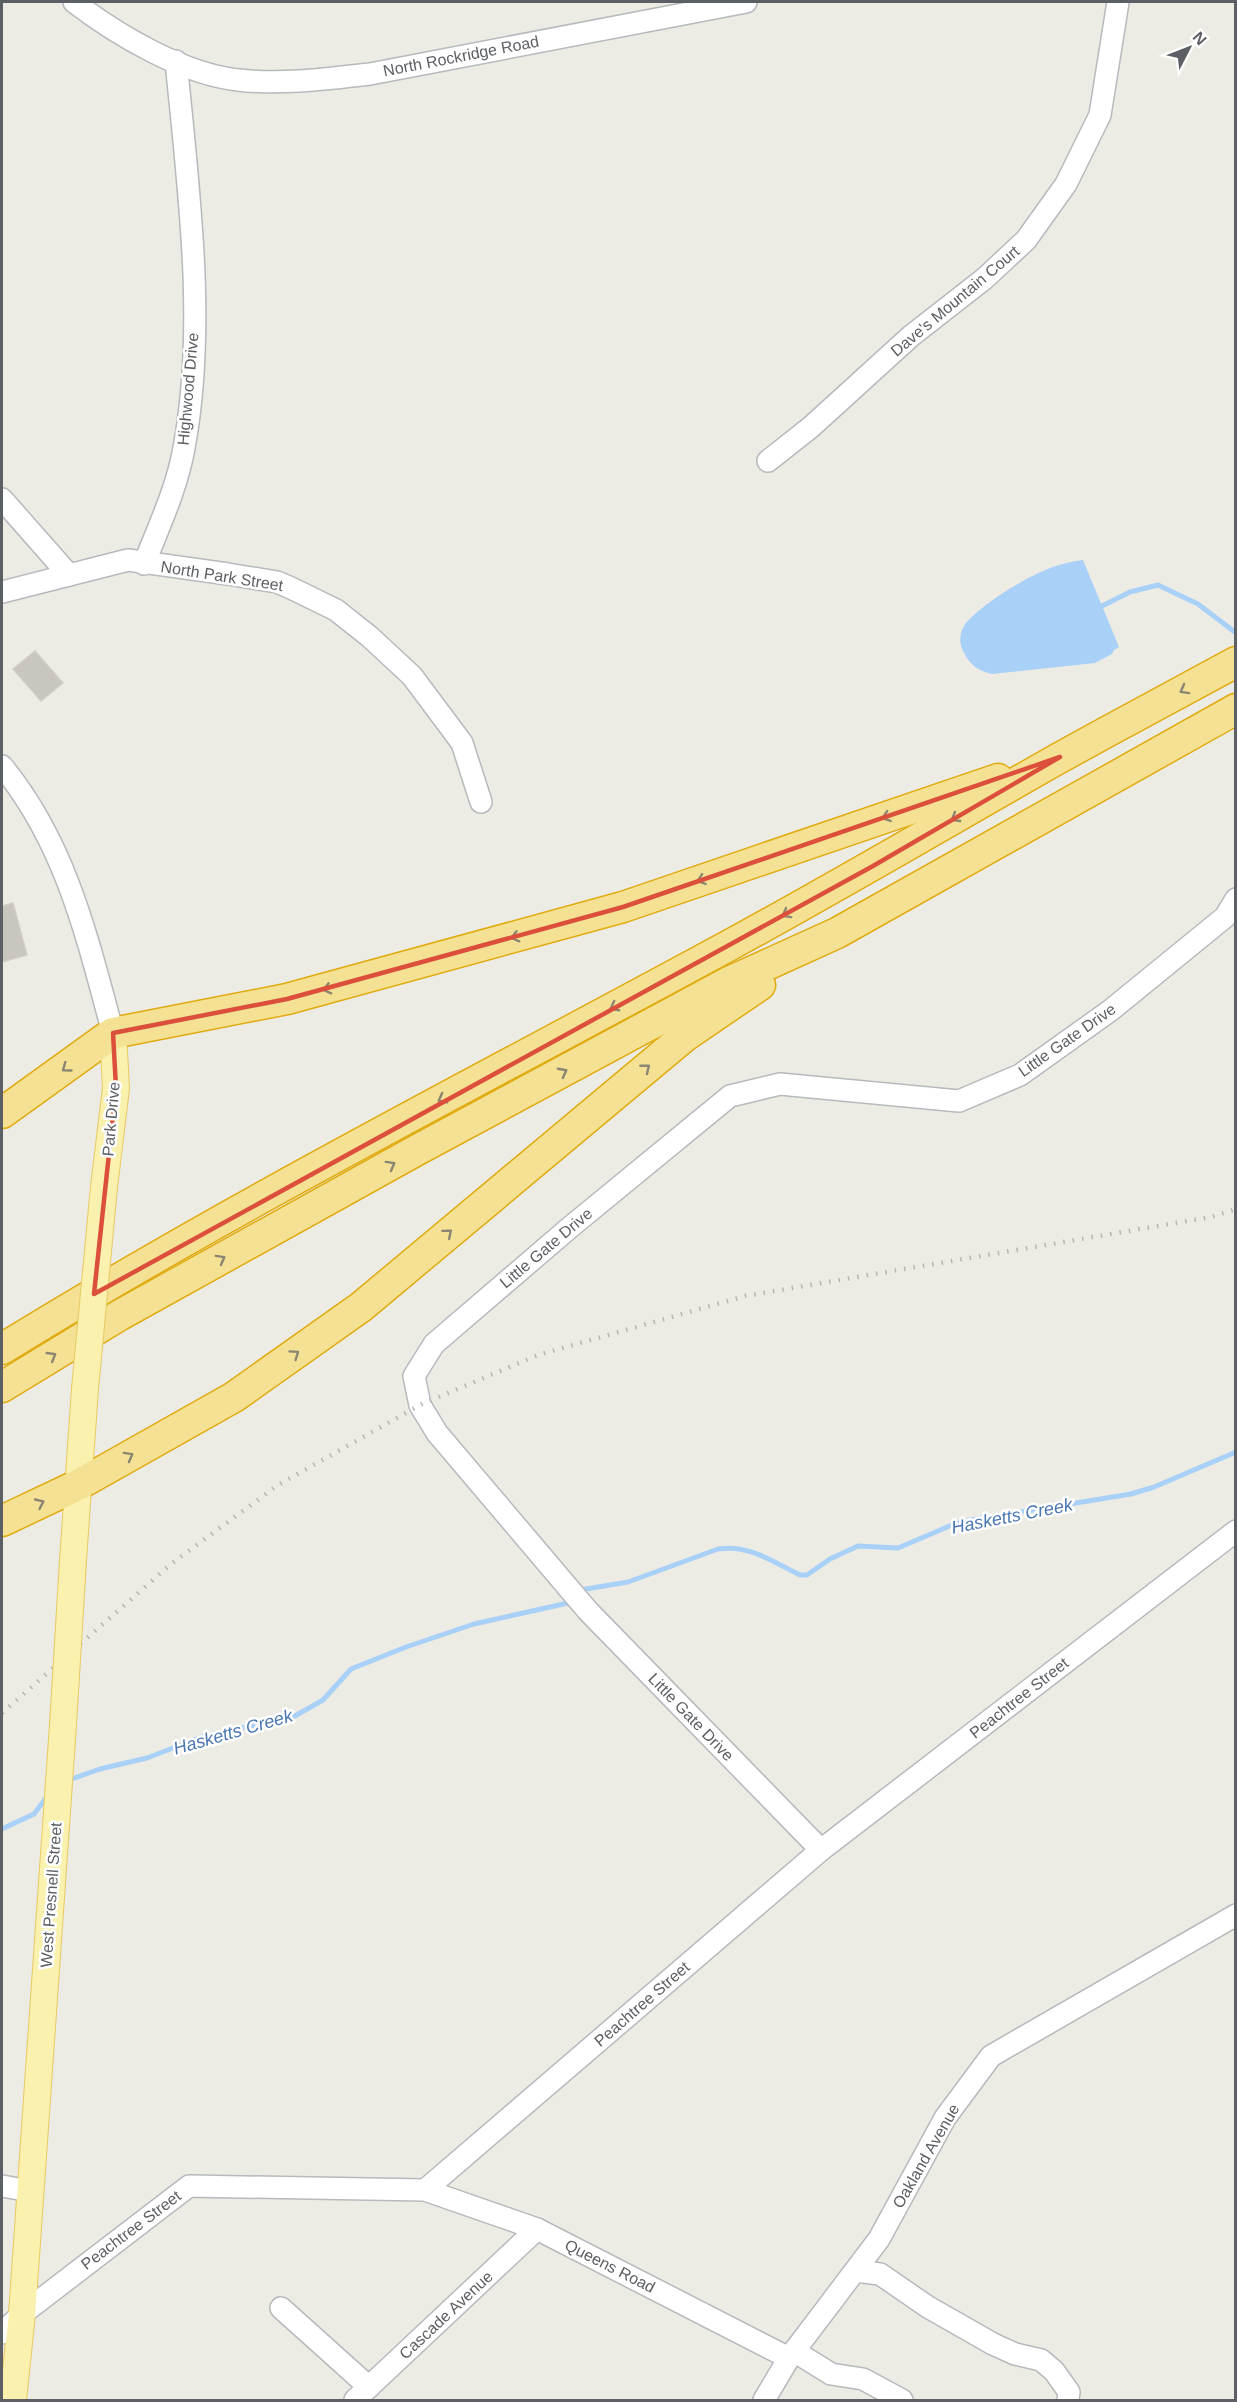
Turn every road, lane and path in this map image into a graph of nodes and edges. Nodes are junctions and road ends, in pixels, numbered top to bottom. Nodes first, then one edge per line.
1 (74, 2) edge
2 (746, 2) edge
3 (1118, 2) edge
4 (176, 62) junction
5 (768, 461) dead end
6 (2, 500) edge
7 (144, 564) junction
8 (69, 574) junction
9 (2, 592) edge
10 (1236, 662) edge
11 (1236, 709) edge
12 (1060, 757) junction
13 (3, 769) edge
14 (481, 802) dead end
15 (1236, 899) edge
16 (837, 933) junction
17 (113, 1033) junction
18 (2, 1113) edge
19 (2, 1349) edge
20 (2, 1387) edge
21 (85, 1389) joint
22 (78, 1485) junction
23 (2, 1521) edge
24 (1236, 1531) edge
25 (821, 1850) junction
26 (1236, 1915) edge
27 (2, 2186) edge
28 (425, 2190) junction
29 (30, 2191) junction
30 (537, 2229) junction
31 (855, 2271) junction
32 (281, 2308) dead end
33 (22, 2314) junction
34 (2, 2333) edge
35 (792, 2354) junction
36 (362, 2394) edge
37 (13, 2400) edge
38 (764, 2400) edge
39 (902, 2400) edge
40 (1068, 2400) edge

1 - 4 street, North Rockridge Road
2 - 4 street, North Rockridge Road
3 - 5 street, Dave's Mountain Court
4 - 7 street, Highwood Drive
6 - 8 street
7 - 8 street
7 - 14 street, North Park Street
8 - 9 street
10 -> 12 highway
11 - 16 highway
12 -> 17 highway
12 -> 19 highway
13 - 17 street, Park Drive
15 - 25 street, Little Gate Drive
20 -> 16 highway
22 -> 16 highway
17 -> 18 highway
17 - 21 main road, Park Drive, bridge
21 - 22 main road, West Presnell Street
23 -> 22 highway
22 - 29 main road, West Presnell Street, bridge
24 - 25 street, Peachtree Street
25 - 28 street, Peachtree Street
26 - 31 street, Oakland Avenue
27 - 29 street
28 - 30 street, Queens Road
28 - 33 street, Peachtree Street
29 - 33 main road, West Presnell Street
30 - 35 street, Queens Road
30 - 36 street, Cascade Avenue
31 - 35 street, Oakland Avenue
31 - 40 street
32 - 36 street
33 - 34 street, Peachtree Street
33 - 37 main road, West Presnell Street
35 - 38 street, Oakland Avenue
35 - 39 street, Queens Road

